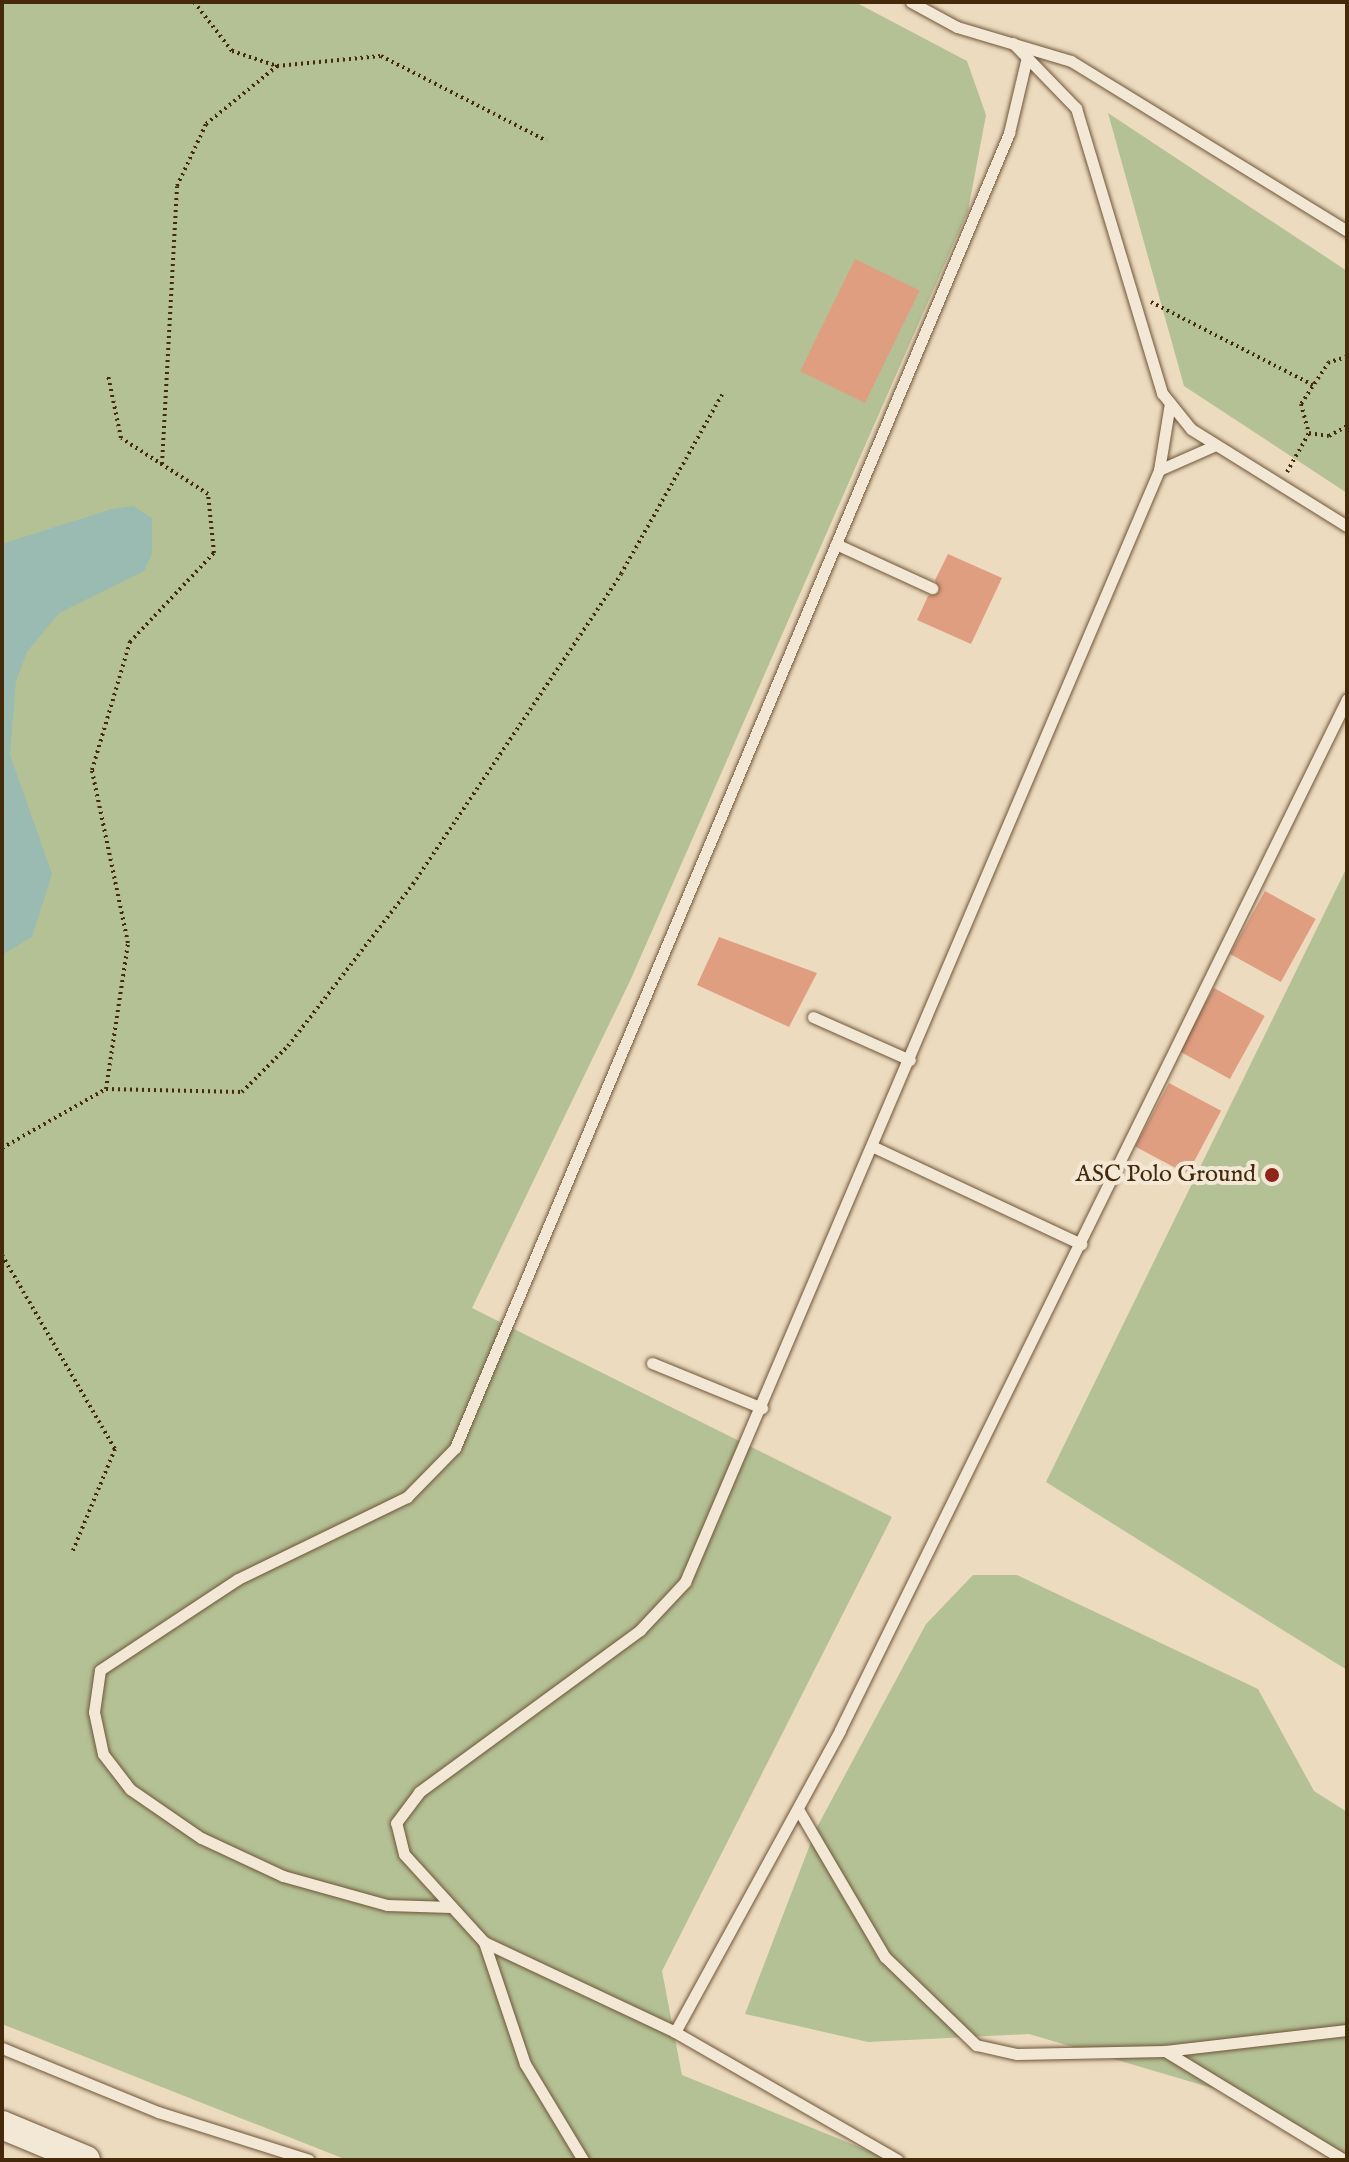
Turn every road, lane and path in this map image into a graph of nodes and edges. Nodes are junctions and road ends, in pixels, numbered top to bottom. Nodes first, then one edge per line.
1 (194, 2) edge
2 (911, 2) edge
3 (929, 6) edge
4 (1013, 43) junction
5 (1027, 57) junction
6 (277, 66) junction
7 (547, 141) dead end
8 (1347, 231) edge
9 (1131, 292) junction
10 (1347, 357) edge
11 (108, 375) dead end
12 (1313, 385) junction
13 (722, 395) dead end
14 (1170, 403) junction
15 (1347, 426) edge
16 (1309, 433) junction
17 (1216, 445) junction
18 (162, 465) junction
19 (1159, 470) junction
20 (1280, 484) junction
21 (1347, 526) edge
22 (836, 544) junction
23 (932, 588) dead end
24 (1347, 699) edge
25 (813, 1017) dead end
26 (910, 1060) junction
27 (106, 1089) junction
28 (874, 1147) junction
29 (2, 1148) edge
30 (1081, 1244) junction
31 (2, 1255) edge
32 (652, 1363) dead end
33 (762, 1408) junction
34 (72, 1553) dead end
35 (798, 1809) junction
36 (451, 1907) junction
37 (484, 1942) junction
38 (1347, 2030) edge
39 (675, 2032) junction
40 (2, 2048) edge
41 (1165, 2051) junction
42 (2, 2125) edge
43 (86, 2160) edge
44 (309, 2160) edge
45 (583, 2160) edge
46 (898, 2160) edge
47 (1344, 2160) edge

1 - 6 path
2 - 3 lane
3 - 4 lane
4 - 5 lane
4 - 8 lane
5 - 9 lane
5 - 22 lane
6 - 7 path
6 - 18 path
9 - 12 path
9 - 14 lane
10 - 12 path
11 - 18 path
12 - 16 path
13 - 27 path
14 - 17 lane
14 - 19 lane
15 - 16 path
16 - 20 path
17 - 19 lane
17 - 20 lane
18 - 27 path
19 - 26 lane
20 - 21 lane
22 - 23 lane
22 - 36 lane
24 - 30 lane
25 - 26 lane
26 - 28 lane
27 - 29 path
28 - 30 lane
28 - 33 lane
30 - 35 lane
31 - 34 path
32 - 33 lane
33 - 36 lane
35 - 39 lane
35 - 41 lane
36 - 37 lane
37 - 39 lane
37 - 45 lane
38 - 41 lane
39 - 46 lane
40 - 44 lane
41 - 47 lane
42 - 43 street

